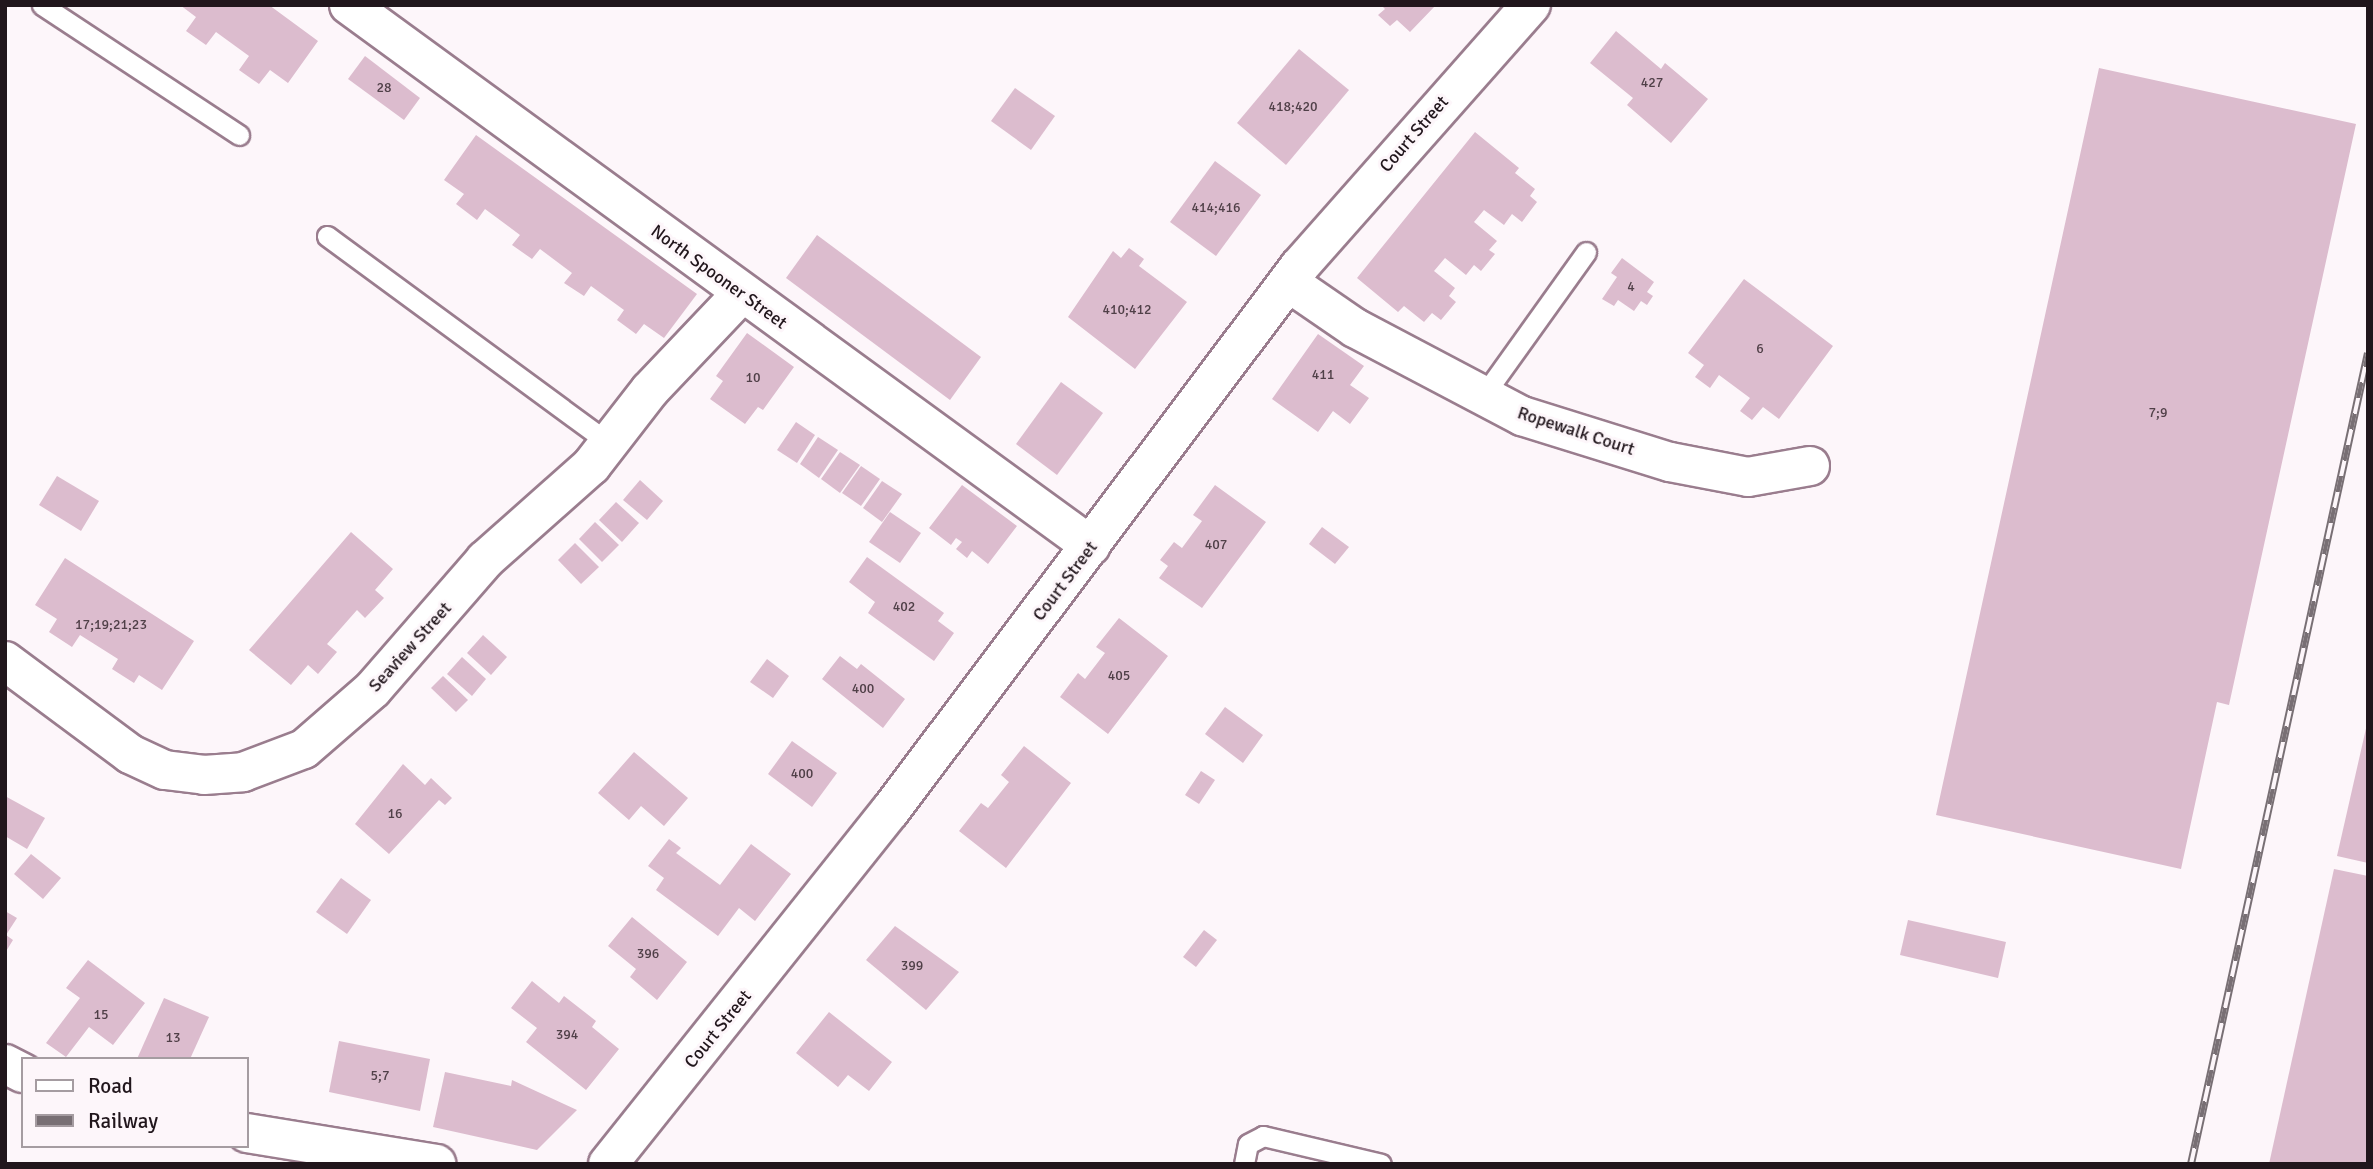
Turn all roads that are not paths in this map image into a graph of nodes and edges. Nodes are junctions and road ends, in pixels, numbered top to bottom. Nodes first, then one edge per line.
1 (42, 5) edge
2 (349, 5) edge
3 (1531, 5) edge
4 (239, 135) dead end
5 (327, 236) dead end
6 (1586, 252) dead end
7 (1288, 282) junction
8 (741, 294) junction
9 (1483, 396) junction
10 (609, 443) junction
11 (1810, 466) dead end
12 (1091, 546) junction
13 (5, 661) edge
14 (5, 1064) edge
15 (21, 1072) edge
16 (248, 1133) edge
17 (436, 1164) edge
18 (608, 1164) edge
19 (1244, 1164) edge
20 (1381, 1164) edge

1 - 4 lane
2 - 8 street, North Spooner Street
3 - 7 street, Court Street
5 - 10 lane
6 - 9 lane
7 - 9 street, Ropewalk Court
7 - 12 street, Court Street
8 - 10 street, Seaview Street
8 - 12 street, North Spooner Street
9 - 11 street, Ropewalk Court
10 - 13 street, Seaview Street
12 - 18 street, Court Street
14 - 15 street
16 - 17 street
19 - 20 lane

